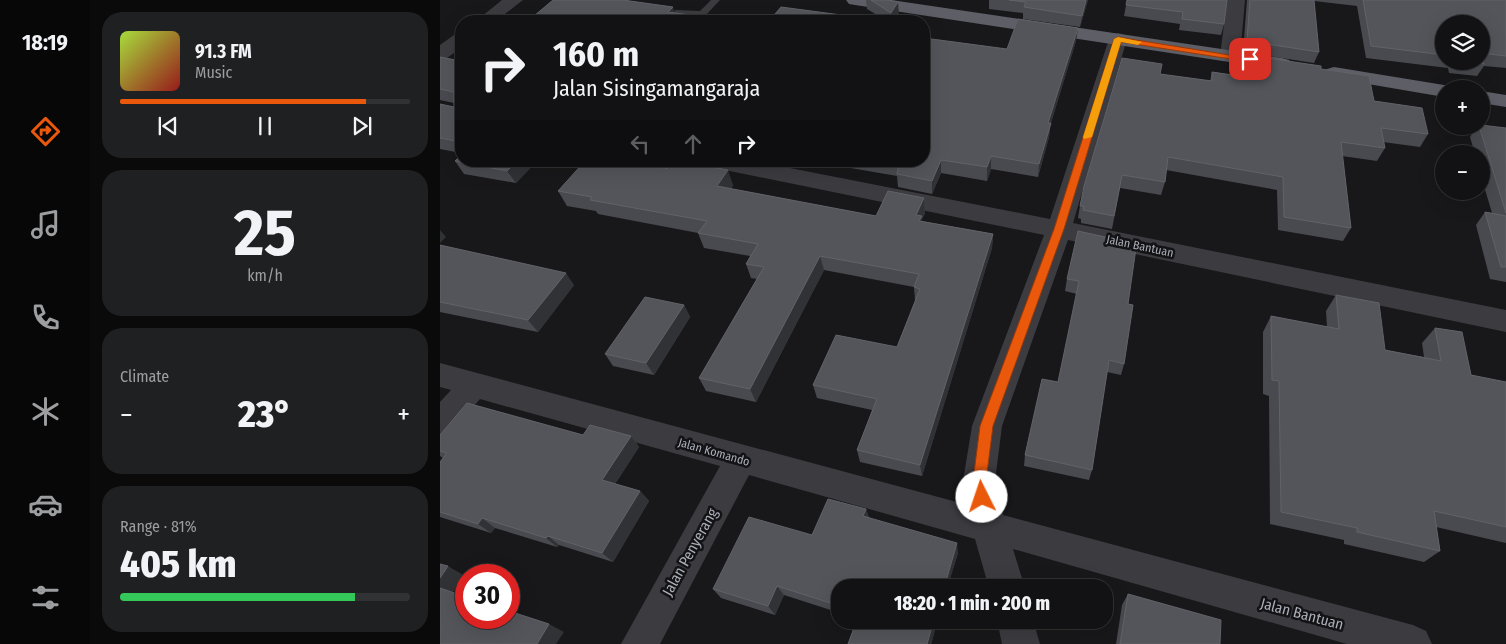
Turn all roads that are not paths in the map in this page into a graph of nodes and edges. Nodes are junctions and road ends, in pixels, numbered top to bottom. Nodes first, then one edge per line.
1 (514, 0) edge
2 (716, 0) edge
3 (856, 0) edge
4 (1236, 0) edge
5 (670, 13) edge
6 (493, 15) edge
7 (1118, 39) junction
8 (455, 43) edge
9 (440, 54) edge
10 (1230, 56) junction
11 (1298, 67) edge
12 (1318, 70) edge
13 (1435, 89) edge
14 (1490, 98) edge
15 (1506, 101) edge
16 (745, 167) edge
17 (1059, 229) junction
18 (1506, 321) edge
19 (440, 375) edge
20 (474, 385) junction
21 (440, 424) edge
22 (741, 459) junction
23 (989, 528) junction
24 (1003, 579) edge
25 (1017, 629) edge
26 (640, 644) edge
27 (1021, 644) edge
28 (1414, 644) edge

1 - 6 street
2 - 5 lane
3 - 7 highway
4 - 10 street
7 - 10 highway
7 - 17 street
8 - 9 street
10 - 11 highway
12 - 13 highway
14 - 15 highway
16 - 17 street, Jalan Bantuan
17 - 18 street, Jalan Bantuan
17 - 23 street
19 - 20 street, Jalan Komando
20 - 21 street
20 - 22 street, Jalan Komando
22 - 23 street, Jalan Komando
22 - 26 street, Jalan Penyerang
23 - 24 street
23 - 28 street, Jalan Bantuan
25 - 27 street

